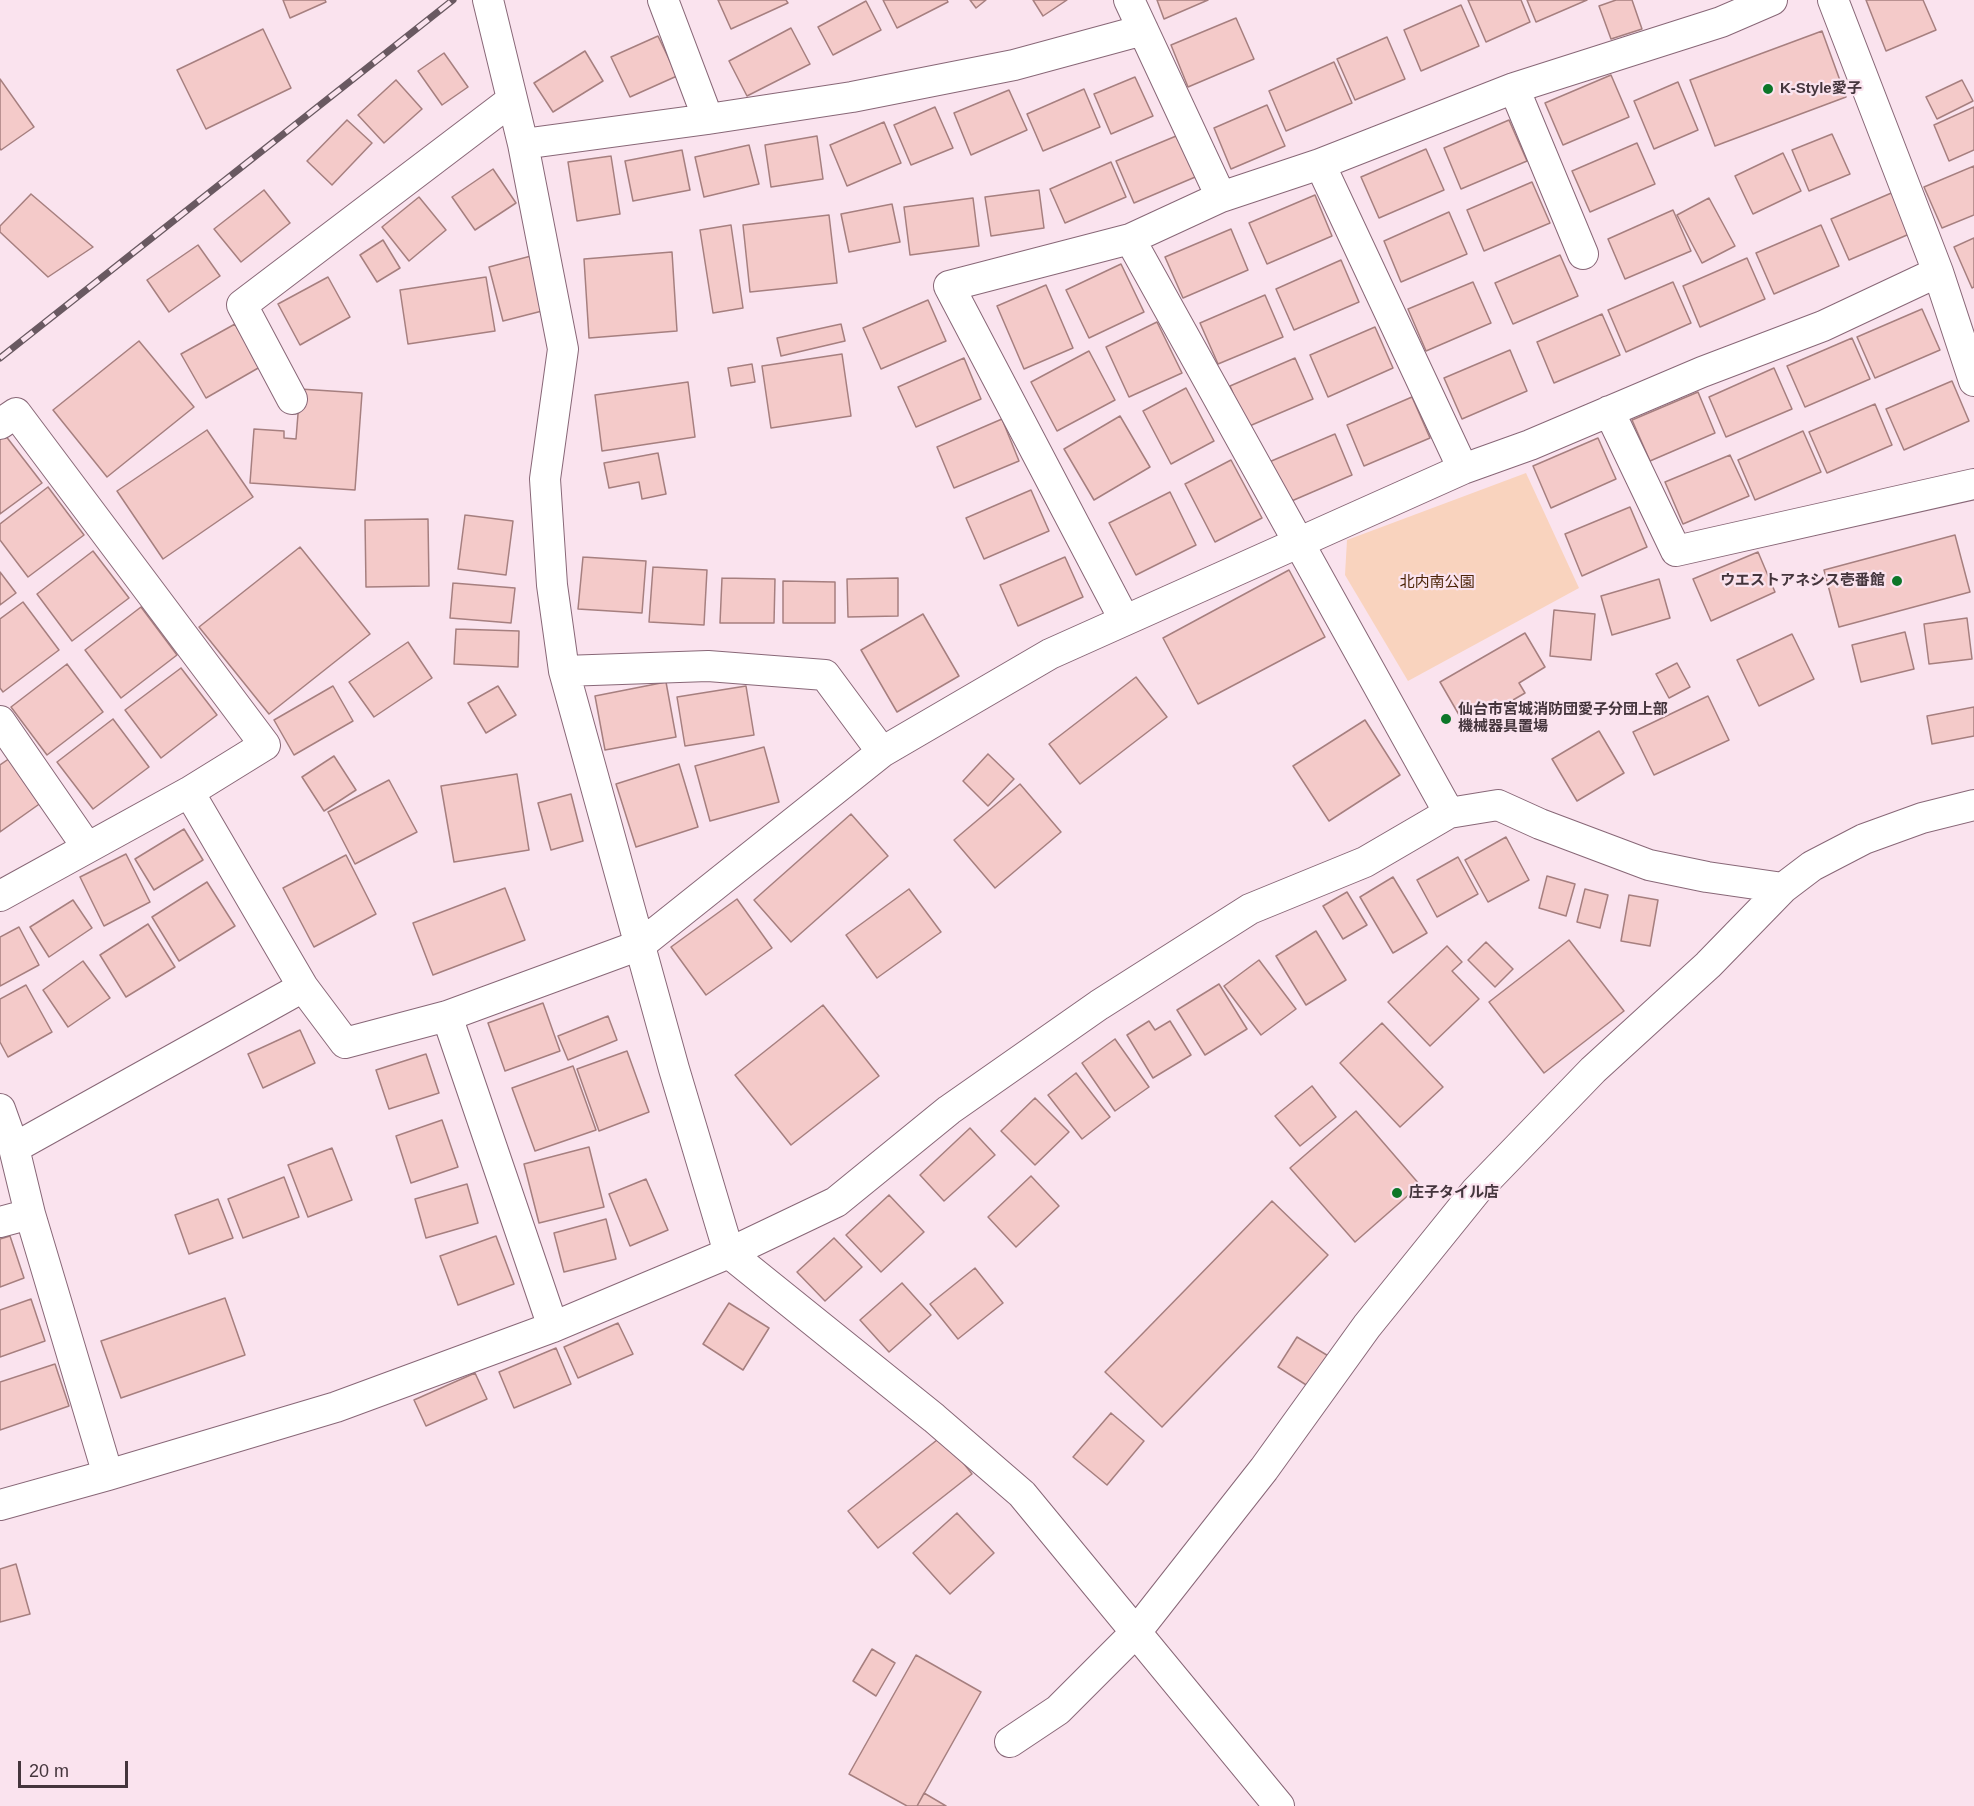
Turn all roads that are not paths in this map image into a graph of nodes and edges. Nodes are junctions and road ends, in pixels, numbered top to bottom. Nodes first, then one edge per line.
1 (488, 0) edge
2 (663, 0) edge
3 (1129, 0) edge
4 (1772, 0) edge
5 (1833, 0) edge
6 (1143, 30) junction
7 (1514, 88) junction
8 (512, 100) junction
9 (708, 119) junction
10 (523, 144) junction
11 (1320, 164) junction
12 (1221, 197) junction
13 (1130, 239) junction
14 (1583, 254) dead end
15 (1938, 272) junction
16 (1974, 381) edge
17 (292, 399) dead end
18 (1609, 411) junction
19 (0, 424) edge
20 (1463, 470) junction
21 (1974, 484) edge
22 (1298, 544) junction
23 (1124, 619) junction
24 (564, 672) junction
25 (0, 721) edge
26 (882, 752) junction
27 (189, 792) junction
28 (1974, 806) edge
29 (1449, 813) junction
30 (87, 847) junction
31 (1783, 888) junction
32 (0, 896) edge
33 (640, 945) junction
34 (303, 987) junction
35 (447, 1016) junction
36 (0, 1109) edge
37 (14, 1148) junction
38 (30, 1214) junction
39 (0, 1222) edge
40 (729, 1253) junction
41 (553, 1327) junction
42 (108, 1475) junction
43 (0, 1505) edge
44 (1136, 1632) junction
45 (1010, 1742) dead end
46 (1279, 1806) edge

1 - 8 street
2 - 9 street
3 - 6 street
4 - 7 street
5 - 15 street
6 - 9 street
6 - 12 street
7 - 11 street
7 - 14 street
8 - 10 street
8 - 17 street
9 - 10 street
10 - 24 street
11 - 12 street
11 - 20 street
12 - 13 street
13 - 22 street
13 - 23 street
15 - 16 street
15 - 18 street
18 - 20 street
18 - 21 street
19 - 27 street
20 - 22 street
22 - 23 street
22 - 29 street
23 - 26 street
24 - 26 street
24 - 33 street
25 - 30 street
26 - 33 street
27 - 30 street
27 - 34 street
28 - 31 street
29 - 31 street
29 - 40 street
30 - 32 street
31 - 44 street
33 - 35 street
33 - 40 street
34 - 35 street
34 - 37 street
35 - 41 street
36 - 37 street
37 - 38 street
38 - 39 street
38 - 42 street
40 - 41 street
40 - 44 street
41 - 42 street
42 - 43 street
44 - 45 street
44 - 46 street

